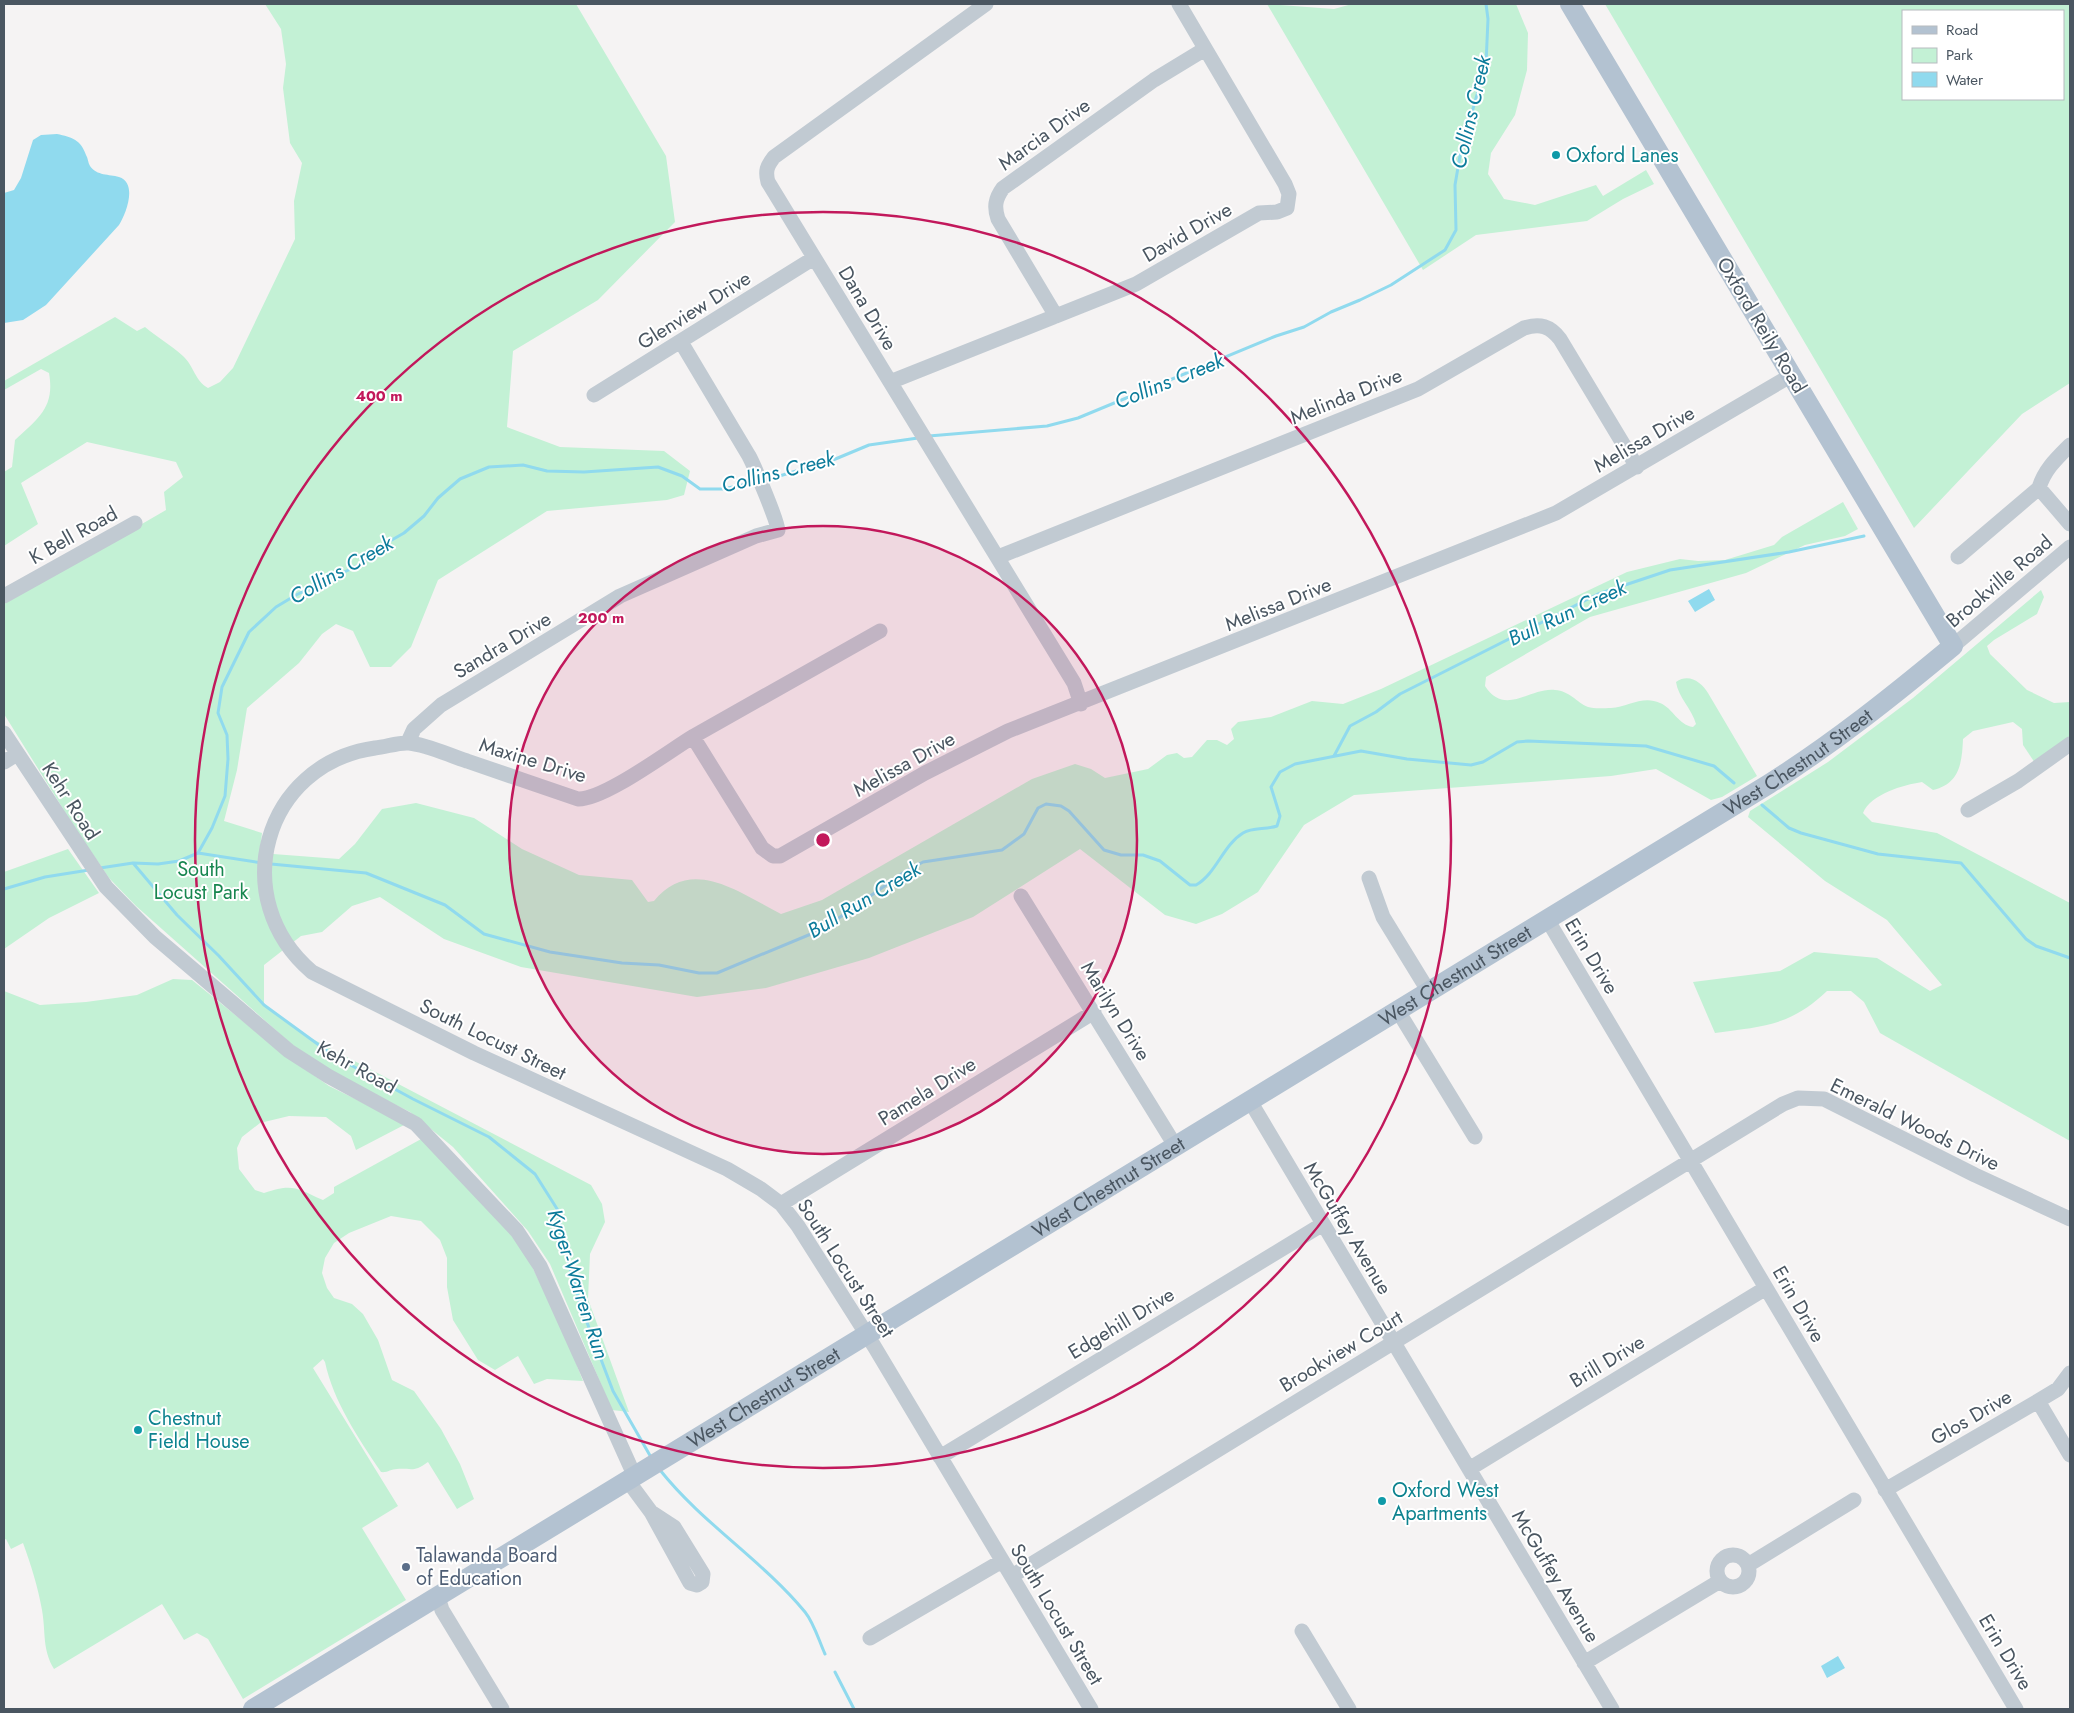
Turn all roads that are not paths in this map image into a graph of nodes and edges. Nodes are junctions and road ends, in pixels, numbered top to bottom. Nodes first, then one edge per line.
1 (986, 4) edge
2 (1179, 4) edge
3 (1570, 4) edge
4 (1205, 49) junction
5 (814, 258) junction
6 (1056, 316) junction
7 (681, 342) junction
8 (1792, 375) junction
9 (890, 382) junction
10 (594, 395) dead end
11 (2070, 445) edge
12 (1637, 466) junction
13 (2040, 488) junction
14 (135, 523) dead end
15 (2070, 524) edge
16 (2070, 547) edge
17 (998, 557) junction
18 (1958, 557) dead end
19 (4, 596) edge
20 (880, 631) dead end
21 (1953, 646) junction
22 (1081, 704) junction
23 (4, 732) edge
24 (693, 737) junction
25 (408, 742) junction
26 (2070, 744) edge
27 (17, 754) junction
28 (4, 762) edge
29 (1968, 810) dead end
30 (1369, 878) dead end
31 (1021, 896) dead end
32 (1547, 920) junction
33 (1429, 992) junction
34 (1398, 1011) junction
35 (1094, 1012) junction
36 (1250, 1102) junction
37 (1475, 1137) dead end
38 (1176, 1147) junction
39 (1692, 1160) junction
40 (781, 1204) junction
41 (2070, 1219) edge
42 (1323, 1224) junction
43 (1766, 1288) junction
44 (867, 1336) junction
45 (1394, 1343) junction
46 (2070, 1373) edge
47 (2038, 1401) junction
48 (2070, 1455) edge
49 (940, 1457) junction
50 (1469, 1469) junction
51 (643, 1472) junction
52 (1885, 1490) junction
53 (1854, 1500) dead end
54 (651, 1512) dead end
55 (1002, 1561) junction
56 (1748, 1564) junction
57 (1012, 1576) junction
58 (1720, 1581) junction
59 (438, 1597) junction
60 (1302, 1631) dead end
61 (870, 1638) dead end
62 (1584, 1663) junction
63 (257, 1708) edge
64 (502, 1709) edge
65 (1091, 1709) edge
66 (1349, 1709) edge
67 (1612, 1709) edge
68 (2016, 1709) edge

1 - 5 street, Dana Drive
2 - 4 street, David Drive
3 - 8 main road, Oxford Reily Road
4 - 6 street, Marcia Drive
4 - 6 street, David Drive
5 - 7 street, Glenview Drive
5 - 9 street, Dana Drive
6 - 9 street, David Drive
7 - 10 street, Glenview Drive
7 - 25 street, Sandra Drive
8 - 12 street, Melissa Drive
8 - 21 main road, Oxford Reily Road
9 - 17 street, Dana Drive
11 - 13 street
12 - 17 street, Melinda Drive
12 - 22 street, Melissa Drive
13 - 15 street
13 - 18 street
14 - 19 street, K Bell Road
16 - 21 street, Brookville Road
17 - 22 street, Dana Drive
20 - 24 street, Maxine Drive
21 - 32 main road, West Chestnut Street
22 - 24 street, Melissa Drive
23 - 27 street, Kehr Road
24 - 25 street, Maxine Drive
25 - 40 street, South Locust Street
26 - 29 street
27 - 28 street
27 - 51 street, Kehr Road
30 - 33 street
31 - 35 street, Marilyn Drive
32 - 33 main road, West Chestnut Street
32 - 39 street, Erin Drive
33 - 34 main road, West Chestnut Street
34 - 36 main road, West Chestnut Street
34 - 37 street
35 - 38 street, Marilyn Drive
35 - 40 street, Pamela Drive
36 - 38 main road, West Chestnut Street
36 - 42 street, McGuffey Avenue
38 - 44 main road, West Chestnut Street
39 - 41 street, Emerald Woods Drive
39 - 43 street, Erin Drive
39 - 45 street, Brookview Court
40 - 44 street, South Locust Street
42 - 45 street, McGuffey Avenue
42 - 49 street, Edgehill Drive
43 - 50 street, Brill Drive
43 - 52 street, Erin Drive
44 - 49 street, South Locust Street
44 - 51 main road, West Chestnut Street
45 - 50 street, McGuffey Avenue
45 - 57 street, Brookview Court
46 - 47 street, Glos Drive
47 - 48 street
47 - 52 street, Glos Drive
49 - 55 street, South Locust Street
50 - 62 street, McGuffey Avenue
51 - 54 street, Kehr Road
51 - 59 main road, West Chestnut Street
52 - 68 street, Erin Drive
53 - 56 street
55 - 57 street, South Locust Street
55 - 61 street
56 - 58 street
56 - 58 street
57 - 65 street, South Locust Street
58 - 62 street
59 - 63 main road, West Chestnut Street
59 - 64 street
60 - 66 street
62 - 67 street, McGuffey Avenue

